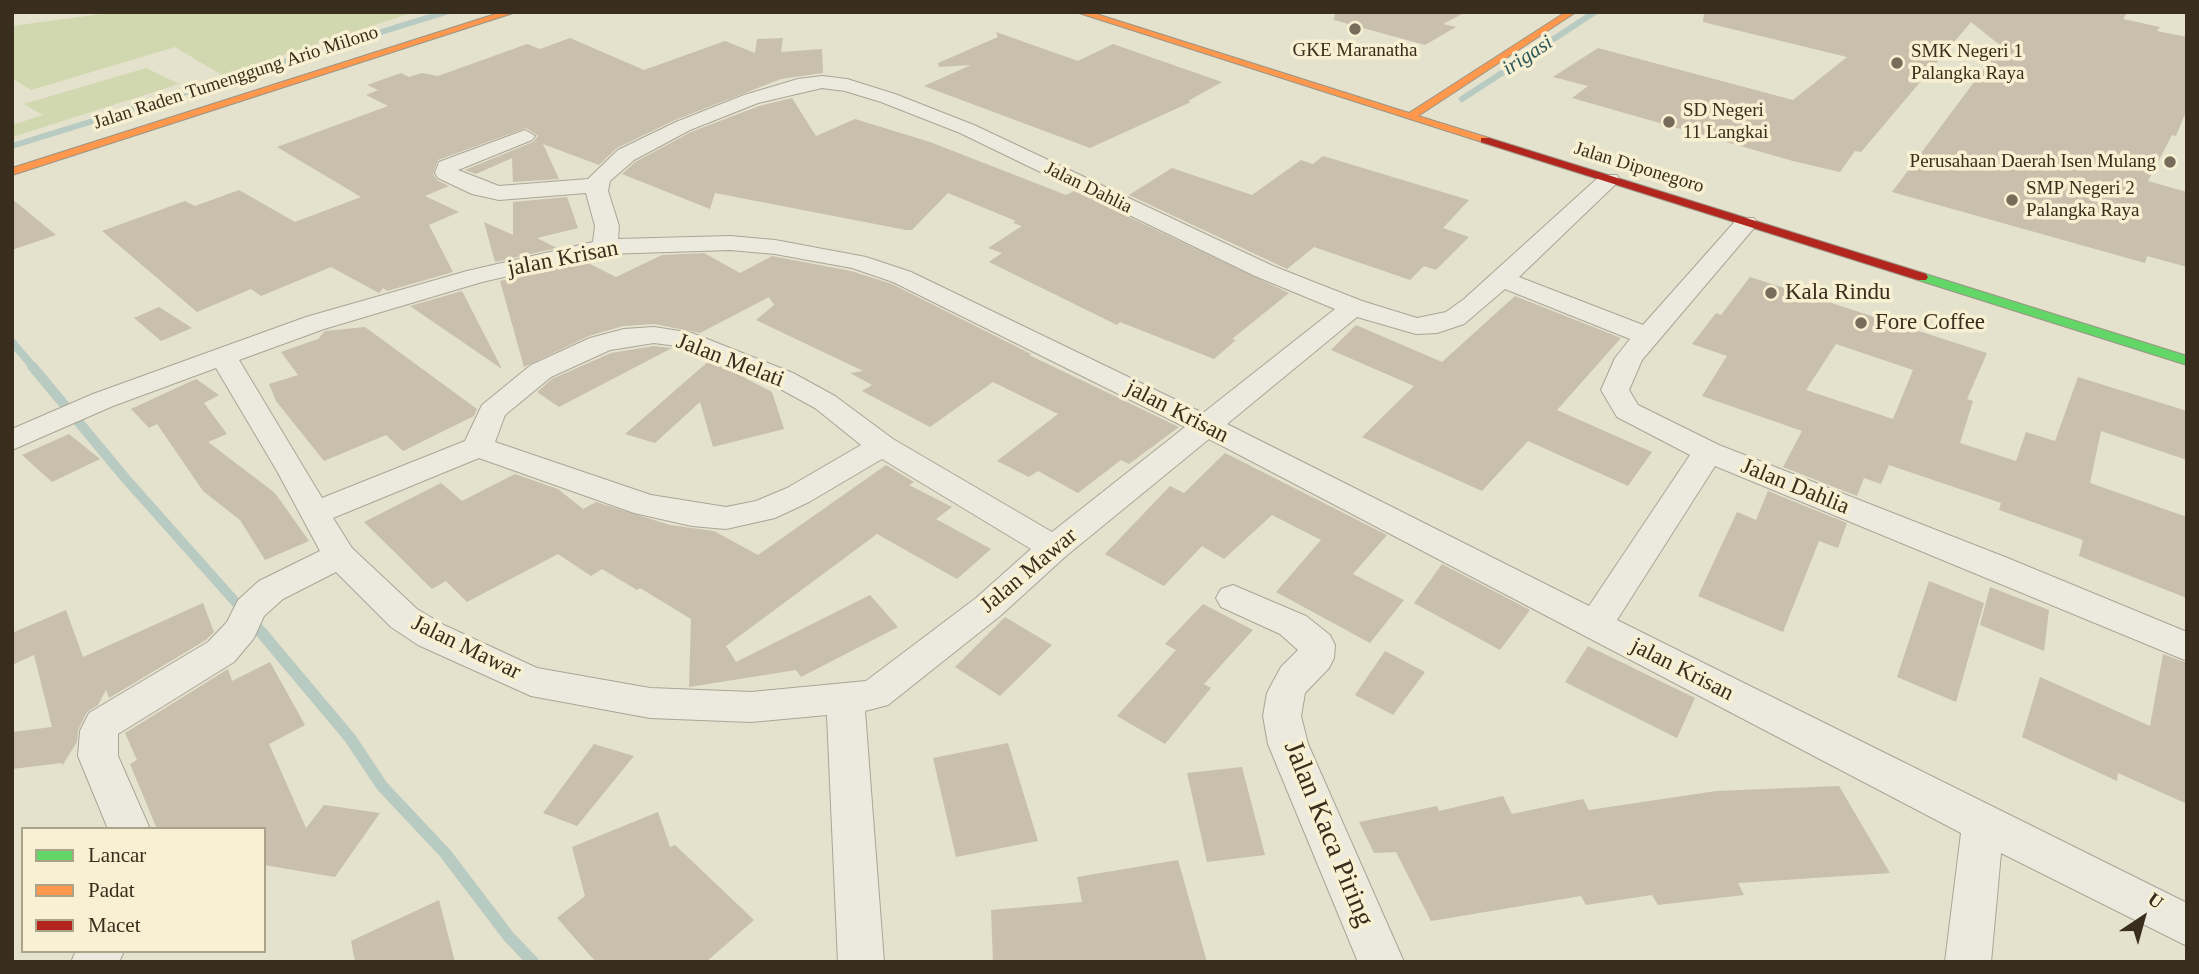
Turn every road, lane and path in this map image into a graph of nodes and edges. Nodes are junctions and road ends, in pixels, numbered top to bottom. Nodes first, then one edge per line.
1 (466, 12) edge
2 (512, 12) edge
3 (1080, 12) edge
4 (1572, 12) edge
5 (1177, 25) dead end
6 (1428, 105) junction
7 (1409, 117) junction
8 (1468, 117) dead end
9 (526, 136) dead end
10 (12, 155) edge
11 (12, 172) edge
12 (1609, 180) junction
13 (598, 185) junction
14 (1746, 223) junction
15 (605, 247) junction
16 (1502, 279) junction
17 (1353, 307) junction
18 (1648, 337) junction
19 (223, 356) junction
20 (2187, 361) edge
21 (1207, 426) junction
22 (12, 441) edge
23 (882, 446) junction
24 (478, 447) junction
25 (1707, 452) junction
26 (314, 513) junction
27 (1054, 548) junction
28 (340, 556) junction
29 (1233, 598) dead end
30 (1595, 626) junction
31 (2187, 647) edge
32 (845, 695) junction
33 (1983, 824) junction
34 (128, 827) edge
35 (2187, 925) edge
36 (861, 962) edge
37 (1381, 962) edge
38 (1968, 962) edge

1 - 10 main road, Jalan Raden Tumenggung Ario Milono
2 - 11 main road, Jalan Raden Tumenggung Ario Milono
3 - 7 main road, Jalan Diponegoro
4 - 6 main road
5 - 6 main road
6 - 7 main road
6 - 8 main road
7 - 12 main road, Jalan Diponegoro
9 - 13 street
12 - 14 main road, Jalan Diponegoro
12 - 16 street, Jalan Dahlia
13 - 15 street
13 - 17 street, Jalan Dahlia
14 - 18 street, Jalan Dahlia
14 - 20 main road, Jalan Diponegoro
15 - 19 street, jalan Krisan
15 - 21 street, jalan Krisan
16 - 17 street, Jalan Dahlia
16 - 18 street
17 - 21 street, Jalan Mawar
18 - 25 street, Jalan Dahlia
19 - 22 street, jalan Krisan
19 - 26 street, Jalan Mawar
21 - 27 street, Jalan Mawar
21 - 30 street, jalan Krisan
23 - 24 street
23 - 24 street, Jalan Melati
23 - 27 street, Jalan Melati
24 - 26 street
25 - 30 street
25 - 31 street, Jalan Dahlia
26 - 28 street, Jalan Mawar
27 - 32 street, Jalan Mawar
28 - 32 street, Jalan Mawar
28 - 34 street
29 - 37 street, Jalan Kaca Piring
30 - 33 street, jalan Krisan
32 - 36 street
33 - 35 street, jalan Krisan
33 - 38 street

